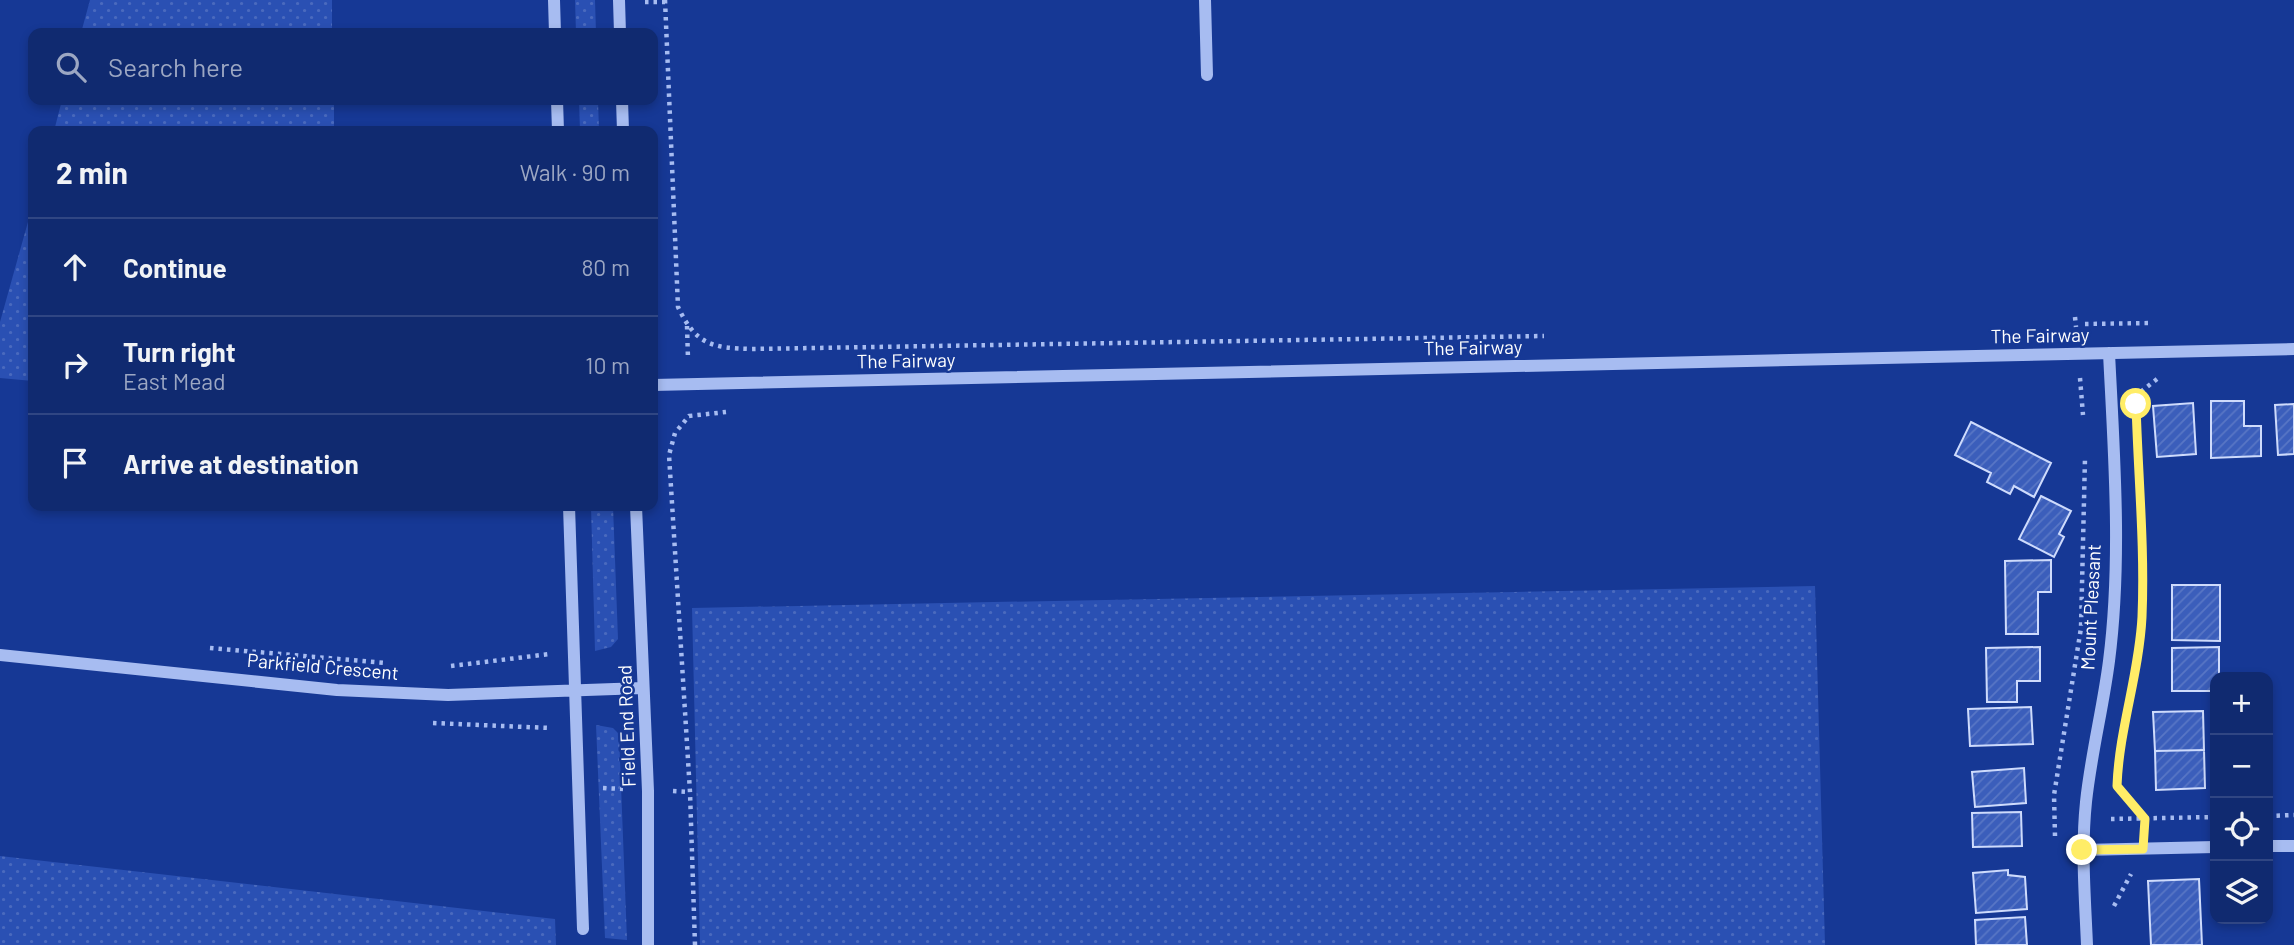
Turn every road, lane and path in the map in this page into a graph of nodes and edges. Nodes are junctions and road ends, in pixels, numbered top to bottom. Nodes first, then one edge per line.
1 (554, 0) edge
2 (619, 0) edge
3 (665, 0) edge
4 (1205, 0) edge
5 (555, 28) edge
6 (620, 28) edge
7 (1207, 75) dead end
8 (557, 105) edge
9 (622, 105) edge
10 (558, 126) edge
11 (623, 126) edge
12 (2075, 317) dead end
13 (2158, 323) dead end
14 (2062, 325) dead end
15 (2076, 325) junction
16 (1558, 336) dead end
17 (2294, 349) edge
18 (2078, 353) junction
19 (2109, 353) junction
20 (2159, 378) dead end
21 (658, 385) edge
22 (2136, 404) dead end
23 (2084, 423) dead end
24 (2086, 446) dead end
25 (673, 503) dead end
26 (569, 511) edge
27 (636, 511) edge
28 (209, 648) dead end
29 (555, 654) dead end
30 (0, 655) edge
31 (400, 664) dead end
32 (437, 666) dead end
33 (643, 688) junction
34 (575, 692) junction
35 (2117, 775) dead end
36 (2294, 815) edge
37 (2273, 816) edge
38 (2210, 817) edge
39 (2054, 819) junction
40 (2085, 819) junction
41 (2145, 819) junction
42 (2055, 842) dead end
43 (2273, 846) edge
44 (2294, 846) edge
45 (2210, 847) edge
46 (2143, 849) junction
47 (2082, 850) junction
48 (2131, 874) dead end
49 (2112, 916) dead end
50 (583, 929) dead end
51 (648, 945) edge
52 (695, 945) edge
53 (2087, 945) edge

1 - 5 street
2 - 6 street
3 - 16 path
4 - 7 street
8 - 10 street
9 - 11 street
12 - 15 path
13 - 15 path
14 - 15 path
15 - 18 path
17 - 19 street, The Fairway
18 - 19 street, The Fairway
18 - 21 street, The Fairway
18 - 23 path
19 - 40 street, Mount Pleasant
20 - 22 path
24 - 39 path
25 - 52 path
26 - 34 street
27 - 33 street, Field End Road
28 - 31 path
29 - 32 path
30 - 34 street, Parkfield Crescent
33 - 34 street, Parkfield Crescent
33 - 51 street, Field End Road
34 - 50 street
35 - 41 path
36 - 37 path
38 - 41 path
39 - 40 path
39 - 42 path
40 - 41 path
40 - 47 street, Mount Pleasant
41 - 46 path
43 - 44 street
45 - 46 street
46 - 47 street
47 - 53 street, Mount Pleasant
48 - 49 path

